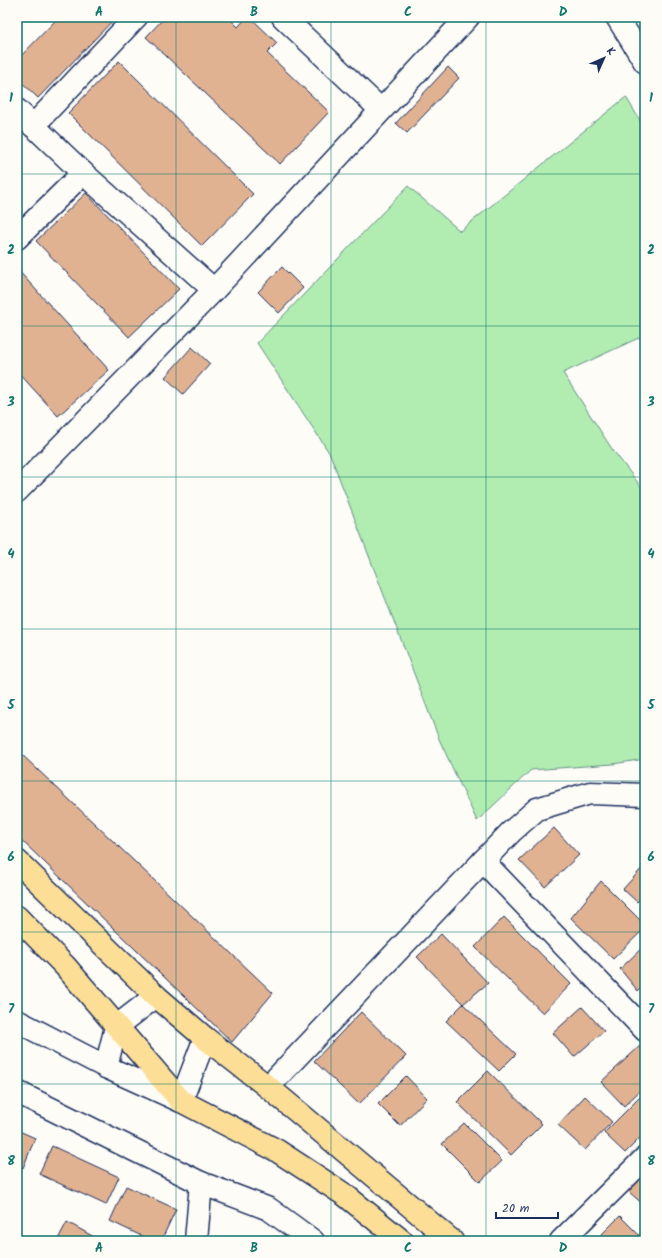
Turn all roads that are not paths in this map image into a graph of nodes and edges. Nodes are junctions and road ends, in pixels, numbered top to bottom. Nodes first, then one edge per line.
1 (136, 17) edge
2 (283, 17) edge
3 (468, 17) edge
4 (617, 17) edge
5 (645, 62) edge
6 (17, 110) edge
7 (381, 110) junction
8 (33, 126) junction
9 (83, 173) junction
10 (17, 238) edge
11 (214, 290) junction
12 (17, 491) edge
13 (645, 795) edge
14 (17, 861) edge
15 (483, 861) junction
16 (17, 918) edge
17 (156, 996) junction
18 (17, 1021) edge
19 (116, 1027) junction
20 (645, 1030) edge
21 (205, 1038) junction
22 (106, 1067) junction
23 (268, 1087) junction
24 (17, 1092) edge
25 (181, 1101) junction
26 (645, 1158) edge
27 (201, 1182) junction
28 (196, 1241) edge
29 (313, 1241) edge
30 (402, 1241) edge
31 (452, 1241) edge
32 (561, 1241) edge

1 - 8 street
2 - 7 street
3 - 7 street
4 - 5 street
6 - 8 street
7 - 11 street
8 - 9 street
9 - 10 street
9 - 11 street
11 - 12 street
13 - 15 street
14 - 17 main road
15 - 20 street
15 - 23 street
16 - 19 main road
17 - 19 street
17 - 21 main road
18 - 22 street
19 - 22 street
19 - 25 main road
21 - 23 main road
21 - 25 street
22 - 25 street
23 - 31 main road
24 - 27 street
25 - 30 main road
26 - 32 street
27 - 28 street
27 - 29 street

